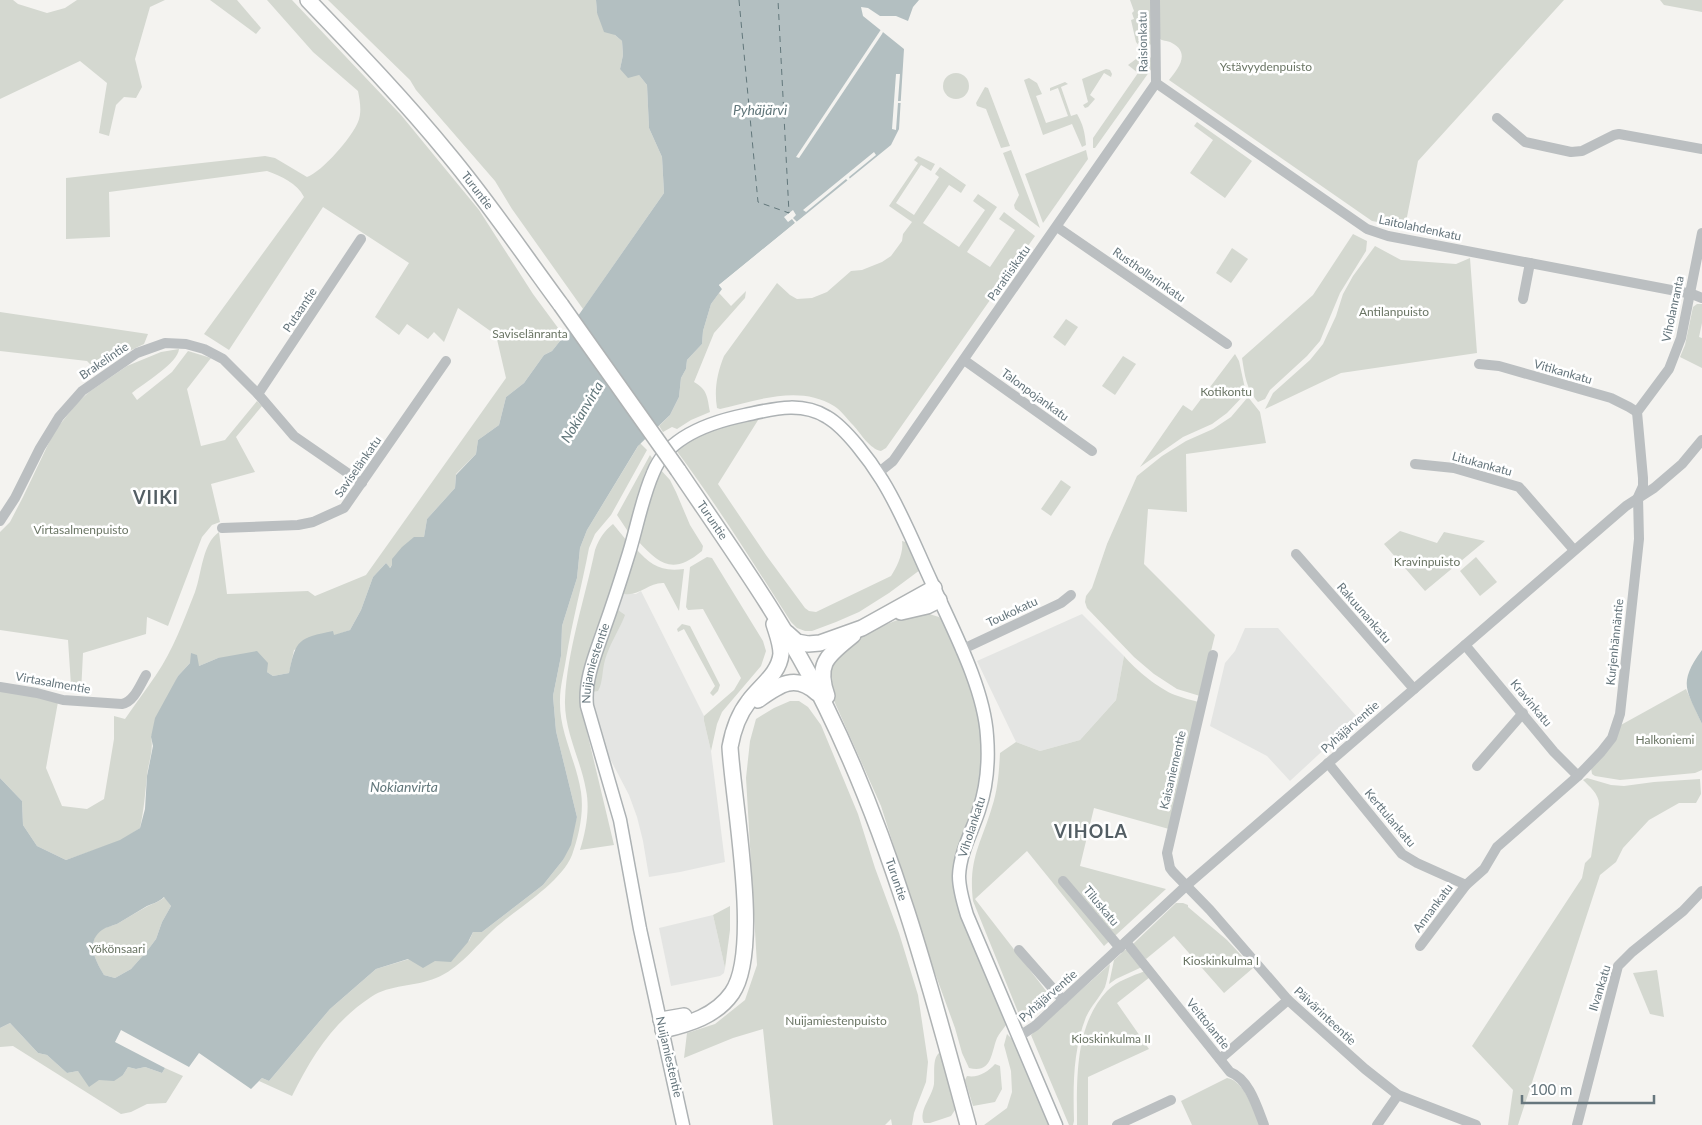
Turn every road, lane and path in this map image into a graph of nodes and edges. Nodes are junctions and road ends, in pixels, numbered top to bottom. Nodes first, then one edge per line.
1 (308, 0) edge
2 (1155, 0) edge
3 (1156, 83) junction
4 (1497, 118) dead end
5 (1702, 149) edge
6 (1057, 227) junction
7 (1702, 233) edge
8 (361, 239) dead end
9 (1530, 263) junction
10 (1690, 294) junction
11 (1702, 298) edge
12 (1523, 299) dead end
13 (1227, 344) dead end
14 (964, 360) junction
15 (446, 362) dead end
16 (1479, 364) dead end
17 (258, 394) junction
18 (1637, 412) junction
19 (1702, 440) edge
20 (1092, 451) dead end
21 (1415, 464) dead end
22 (878, 473) junction
23 (362, 482) junction
24 (1638, 497) junction
25 (0, 521) edge
26 (222, 528) dead end
27 (1574, 550) junction
28 (1296, 554) dead end
29 (937, 594) junction
30 (1071, 595) dead end
31 (764, 599) junction
32 (862, 628) junction
33 (786, 632) junction
34 (1465, 645) junction
35 (961, 650) junction
36 (1213, 655) dead end
37 (146, 675) dead end
38 (0, 687) edge
39 (1414, 689) junction
40 (821, 697) junction
41 (1523, 713) junction
42 (737, 720) junction
43 (839, 734) junction
44 (1328, 763) junction
45 (1477, 766) dead end
46 (1578, 776) junction
47 (1063, 881) dead end
48 (1187, 885) junction
49 (1466, 885) junction
50 (1702, 891) edge
51 (1123, 945) junction
52 (1420, 946) dead end
53 (1019, 950) dead end
54 (1063, 1000) junction
55 (1288, 1000) junction
56 (662, 1025) junction
57 (1018, 1036) junction
58 (1220, 1059) junction
59 (1398, 1095) junction
60 (1171, 1100) dead end
61 (1470, 1124) edge
62 (683, 1125) edge
63 (968, 1125) edge
64 (1056, 1125) edge
65 (1117, 1125) edge
66 (1264, 1125) edge
67 (1377, 1125) edge
68 (1577, 1125) edge

1 - 31 highway, Turuntie, bridge
2 - 3 street, Raisionkatu
3 - 6 street, Paratiisikatu
3 - 9 street, Laitolahdenkatu
4 - 5 street
6 - 13 street, Rusthollarinkatu
6 - 14 street, Paratiisikatu
7 - 10 street, Viholanranta
8 - 17 street, Putaantie
9 - 10 street, Laitolahdenkatu
9 - 12 street
10 - 11 street, Laitolahdenkatu
10 - 18 street, Viholanranta
14 - 20 street, Talonpojankatu
14 - 22 street, Paratiisikatu
15 - 23 street, Saviselänkatu
16 - 18 street, Vitikankatu
17 - 23 street, Brakelintie
17 - 25 street, Brakelintie
18 - 24 street
19 - 24 street, Pyhäjärventie
21 - 27 street, Litukankatu
22 - 29 main road, Viholankatu
22 - 56 main road, Nuijamiestentie
23 - 26 street, Saviselänkatu
24 - 27 street, Pyhäjärventie
24 - 46 street, Kurjenhännäntie
27 - 34 street, Pyhäjärventie
28 - 39 street, Rakuunankatu
29 - 32 highway
29 - 35 main road, Viholankatu
30 - 35 street, Toukokatu
31 - 33 highway, Turuntie
31 - 42 highway
32 - 33 highway
32 - 43 highway
33 - 40 highway, Turuntie
34 - 39 street, Pyhäjärventie
34 - 41 street, Kravinkatu
35 - 57 main road, Viholankatu
36 - 48 street, Kaisaniementie
37 - 38 street, Virtasalmentie
39 - 44 street, Pyhäjärventie
40 - 42 highway
40 - 43 highway, Turuntie
41 - 45 street
41 - 46 street, Kravinkatu
42 - 56 highway
43 - 63 highway, Turuntie
44 - 48 street, Pyhäjärventie
44 - 49 street, Kerttulankatu
46 - 49 street
47 - 51 street, Tiluskatu
48 - 51 street, Pyhäjärventie
48 - 55 street, Päivärinteentie
49 - 52 street, Annankatu
50 - 68 street, Ilvankatu
51 - 54 street, Pyhäjärventie
51 - 58 street, Veittolantie
53 - 54 street
54 - 57 street, Pyhäjärventie
55 - 58 street
55 - 59 street, Päivärinteentie
56 - 62 main road, Nuijamiestentie
57 - 64 main road, Viholankatu
58 - 66 street, Veittolantie
59 - 61 street, Päivärinteentie
59 - 67 street
60 - 65 street

